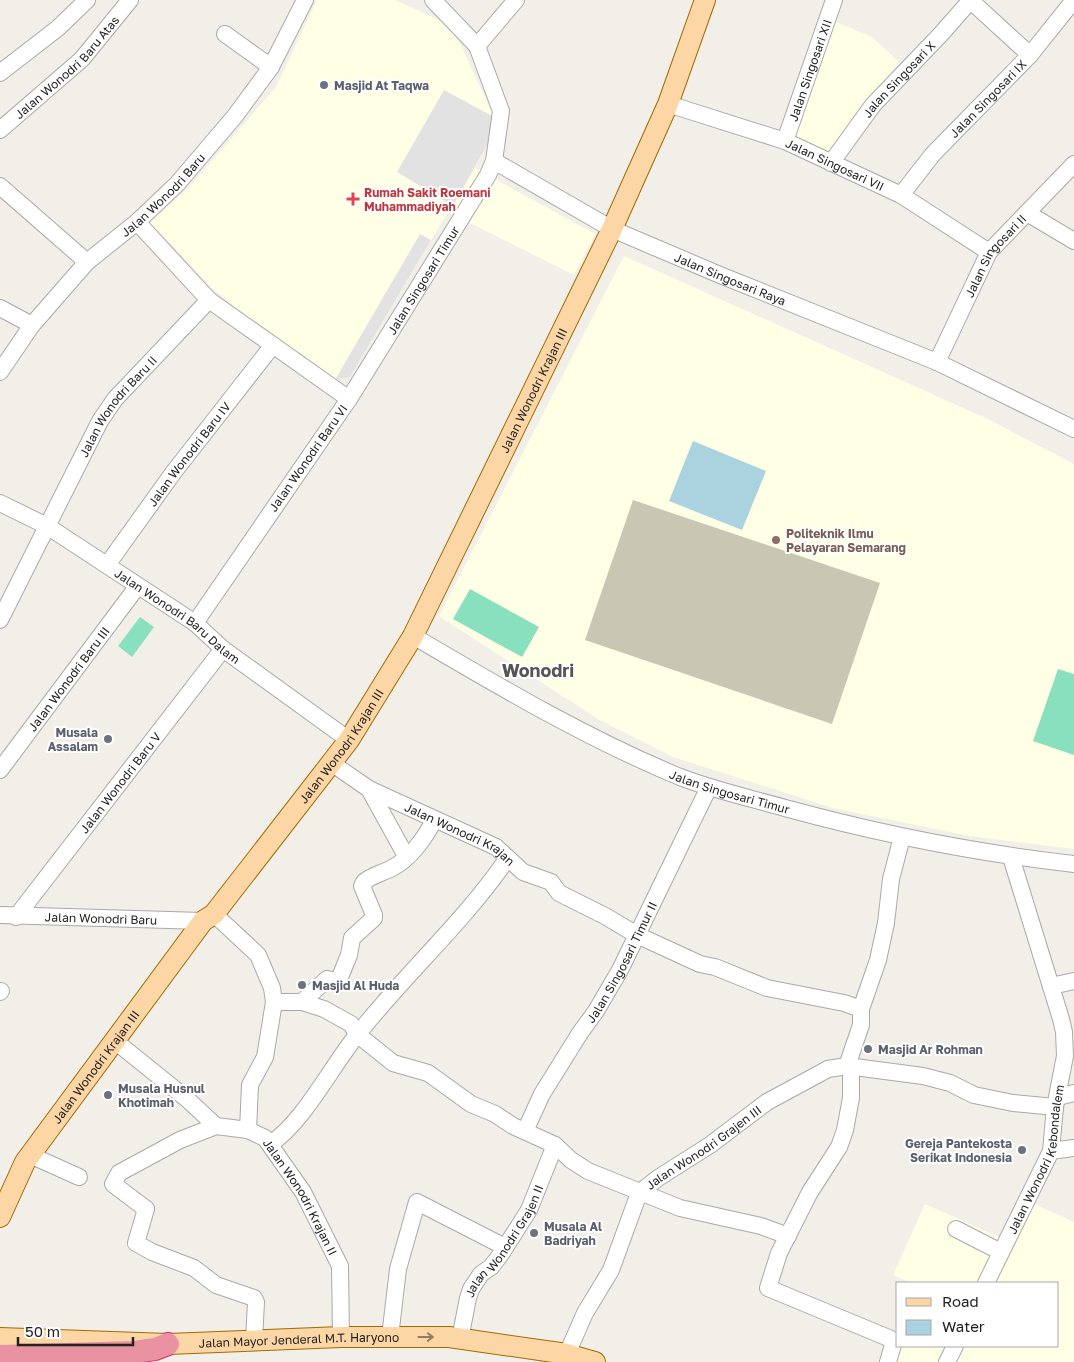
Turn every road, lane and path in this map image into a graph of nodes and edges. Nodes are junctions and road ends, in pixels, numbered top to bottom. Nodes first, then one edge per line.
1 (87, 0) edge
2 (130, 0) edge
3 (305, 0) edge
4 (433, 0) edge
5 (516, 0) edge
6 (706, 0) edge
7 (834, 0) edge
8 (970, 0) edge
9 (1074, 0) edge
10 (225, 34) dead end
11 (477, 46) junction
12 (1030, 55) junction
13 (271, 67) junction
14 (0, 73) edge
15 (668, 104) junction
16 (0, 130) edge
17 (785, 141) junction
18 (494, 161) junction
19 (831, 163) junction
20 (1074, 164) edge
21 (0, 186) edge
22 (901, 195) junction
23 (1027, 213) junction
24 (137, 222) junction
25 (612, 229) junction
26 (1074, 241) edge
27 (989, 252) junction
28 (87, 262) junction
29 (208, 300) junction
30 (0, 308) edge
31 (32, 325) junction
32 (273, 345) junction
33 (937, 362) junction
34 (0, 372) edge
35 (349, 399) junction
36 (1074, 429) edge
37 (0, 503) edge
38 (47, 526) junction
39 (106, 565) junction
40 (138, 588) junction
41 (0, 620) edge
42 (195, 624) junction
43 (413, 636) junction
44 (223, 649) junction
45 (349, 740) junction
46 (330, 762) junction
47 (0, 770) edge
48 (709, 787) junction
49 (369, 789) junction
50 (434, 820) junction
51 (902, 837) junction
52 (406, 856) junction
53 (1011, 857) junction
54 (507, 859) junction
55 (1074, 864) edge
56 (8, 916) edge
57 (208, 918) junction
58 (637, 935) junction
59 (1074, 981) edge
60 (1051, 986) junction
61 (274, 1002) junction
62 (302, 1002) junction
63 (861, 1009) junction
64 (357, 1034) junction
65 (114, 1041) junction
66 (849, 1067) junction
67 (1062, 1099) edge
68 (216, 1126) junction
69 (248, 1130) junction
70 (525, 1131) junction
71 (270, 1144) junction
72 (555, 1145) junction
73 (1074, 1148) edge
74 (1051, 1152) junction
75 (30, 1155) junction
76 (79, 1177) dead end
77 (640, 1193) junction
78 (0, 1217) edge
79 (956, 1229) dead end
80 (788, 1236) junction
81 (505, 1248) junction
82 (1001, 1252) junction
83 (986, 1282) edge
84 (342, 1337) junction
85 (390, 1337) junction
86 (0, 1338) edge
87 (460, 1339) junction
88 (254, 1340) junction
89 (168, 1344) junction
90 (954, 1347) edge
91 (567, 1354) junction
92 (0, 1356) edge
93 (595, 1362) edge
94 (888, 1362) edge
95 (947, 1362) edge

1 - 14 street
2 - 16 street, Jalan Wonodri Baru Atas
3 - 13 street, Jalan Wonodri Baru
4 - 11 street
5 - 11 street
6 - 15 main road
7 - 17 street, Jalan Singosari XII
8 - 12 street
8 - 19 street, Jalan Singosari X
9 - 12 street, Jalan Singosari IX
10 - 13 street
11 - 18 street, Jalan Singosari Timur
12 - 22 street, Jalan Singosari IX
13 - 24 street, Jalan Wonodri Baru
15 - 17 street, Jalan Singosari VII
15 - 25 main road
17 - 19 street, Jalan Singosari VII
18 - 25 street, Jalan Singosari Raya
18 - 35 street, Jalan Singosari Timur
19 - 22 street, Jalan Singosari VII
20 - 23 street, Jalan Singosari II
21 - 28 street
22 - 27 street, Jalan Singosari VII
23 - 26 street
23 - 27 street, Jalan Singosari II
24 - 28 street, Jalan Wonodri Baru
24 - 29 street, Jalan Wonodri Baru VI
25 - 33 street, Jalan Singosari Raya
25 - 43 main road, Jalan Wonodri Krajan III
27 - 33 street, Jalan Singosari II
28 - 31 street, Jalan Wonodri Baru
29 - 32 street, Jalan Wonodri Baru VI
29 - 38 street, Jalan Wonodri Baru II
30 - 31 street
31 - 34 street, Jalan Wonodri Baru
32 - 35 street, Jalan Wonodri Baru VI
32 - 39 street, Jalan Wonodri Baru IV
33 - 36 street, Jalan Singosari Raya
35 - 42 street, Jalan Wonodri Baru VI
37 - 38 street, Jalan Wonodri Baru Dalam
38 - 39 street, Jalan Wonodri Baru Dalam
38 - 41 street, Jalan Wonodri Baru II
39 - 40 street, Jalan Wonodri Baru Dalam
40 - 42 street, Jalan Wonodri Baru Dalam
40 - 47 street, Jalan Wonodri Baru III
42 - 44 street, Jalan Wonodri Baru Dalam
43 - 45 main road, Jalan Wonodri Krajan III
43 - 48 street, Jalan Singosari Timur
44 - 45 street, Jalan Wonodri Baru Dalam
44 - 56 street, Jalan Wonodri Baru V
45 - 46 main road, Jalan Wonodri Krajan III
46 - 49 street, Jalan Wonodri Krajan
46 - 57 main road, Jalan Wonodri Krajan III
48 - 51 street, Jalan Singosari Timur
48 - 58 street, Jalan Singosari Timur II
49 - 50 street, Jalan Wonodri Krajan
49 - 52 street
50 - 52 street
50 - 54 street, Jalan Wonodri Krajan
51 - 53 street, Jalan Singosari Timur
51 - 63 street
52 - 62 street
53 - 55 street, Jalan Singosari Timur
53 - 60 street, Jalan Wonodri Kebondalem
54 - 58 street, Jalan Wonodri Krajan
54 - 64 street
56 - 57 street, Jalan Wonodri Baru
57 - 61 street, Jalan Wonodri Krajan II
57 - 65 main road, Jalan Wonodri Krajan III
58 - 63 street, Jalan Wonodri Krajan
58 - 70 street, Jalan Singosari Timur II
59 - 60 street
60 - 67 street, Jalan Wonodri Kebondalem
61 - 62 street
61 - 69 street, Jalan Wonodri Krajan II
62 - 64 street
63 - 66 street
64 - 70 street
64 - 71 street
65 - 68 street
65 - 75 main road, Jalan Wonodri Krajan III
66 - 67 street, Jalan Wonodri Grajen III
66 - 77 street, Jalan Wonodri Grajen III
66 - 80 street
67 - 74 street, Jalan Wonodri Kebondalem
68 - 69 street
68 - 88 street
69 - 71 street, Jalan Wonodri Krajan II
70 - 72 street
71 - 84 street, Jalan Wonodri Krajan II
72 - 77 street
72 - 81 street, Jalan Wonodri Grajen II
73 - 74 street
74 - 82 street, Jalan Wonodri Kebondalem
75 - 76 street
75 - 78 main road, Jalan Wonodri Krajan III
77 - 80 street
77 - 91 street, Jalan Wonodri Grajen III
79 - 82 street
80 - 94 street
81 - 85 street
81 - 87 street, Jalan Wonodri Grajen II
82 - 83 street, Jalan Wonodri Kebondalem
84 - 85 main road, Jalan Mayor Jenderal M.T. Haryono
84 - 88 main road, Jalan Mayor Jenderal M.T. Haryono
85 -> 87 main road, Jalan Mayor Jenderal M.T. Haryono
86 - 89 main road, Jalan Mayor Jenderal M.T. Haryono
87 - 91 main road, Jalan Mayor Jenderal M.T. Haryono
88 - 89 main road, Jalan Mayor Jenderal M.T. Haryono
89 - 92 highway
90 - 95 street
91 - 93 main road, Jalan Mayor Jenderal M.T. Haryono

